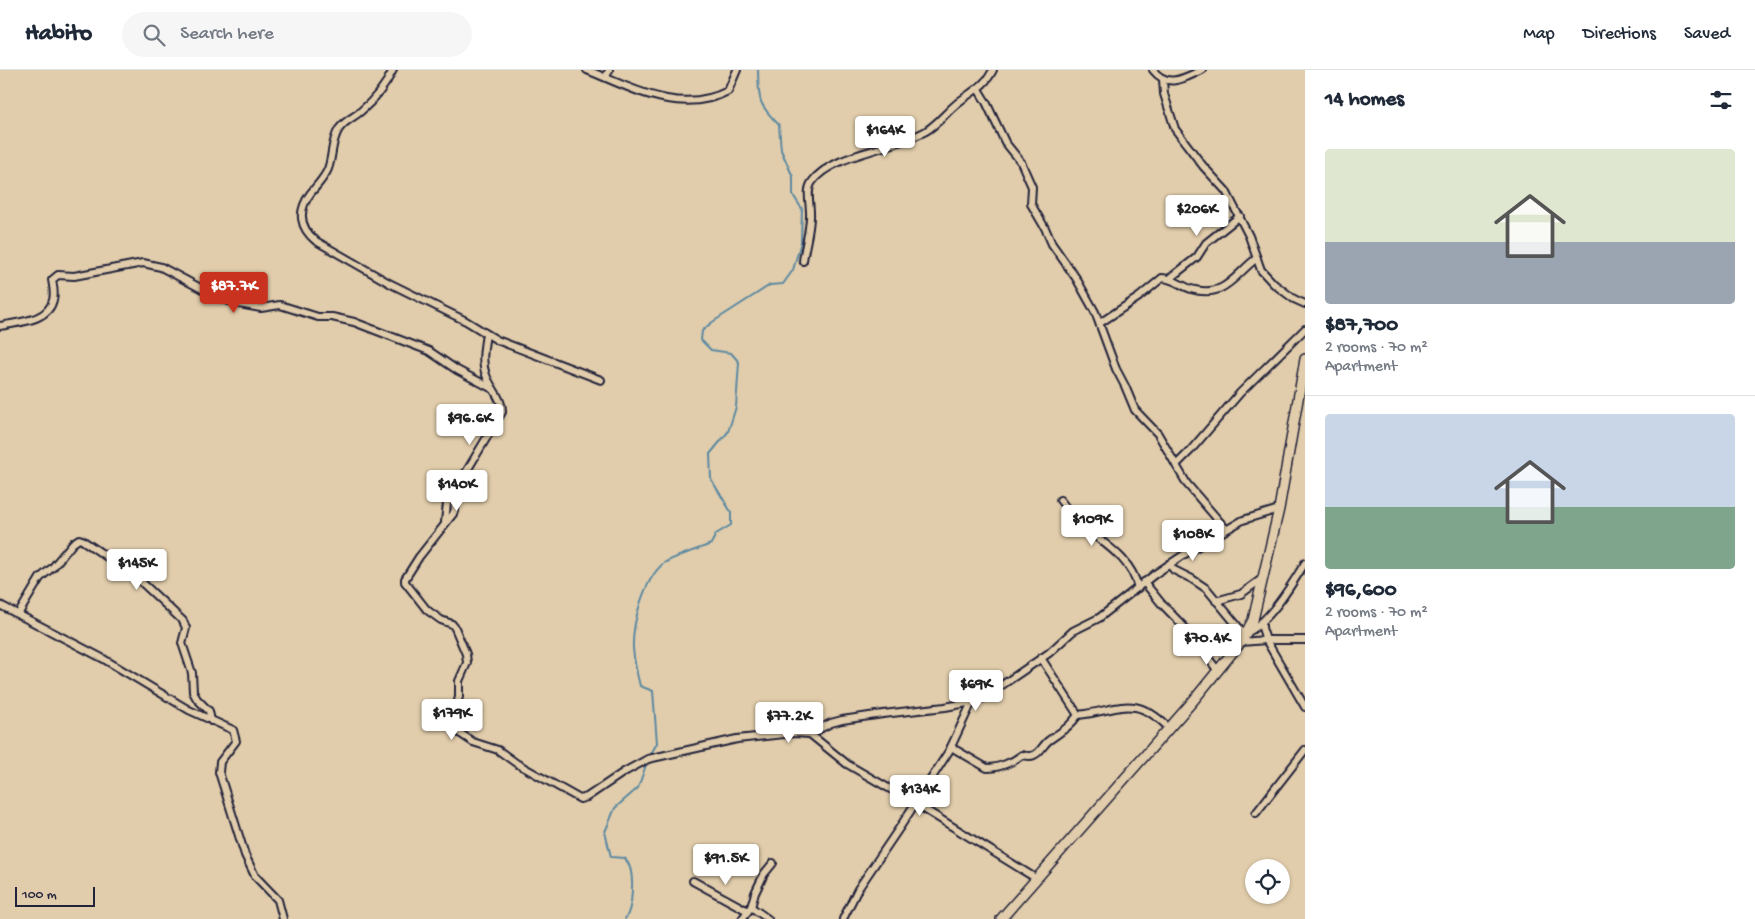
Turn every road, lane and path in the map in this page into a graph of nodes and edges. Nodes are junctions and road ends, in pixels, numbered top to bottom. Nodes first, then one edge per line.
1 (393, 70) edge
2 (587, 70) edge
3 (609, 70) edge
4 (737, 70) edge
5 (993, 70) edge
6 (1153, 70) edge
7 (1202, 70) edge
8 (606, 77) junction
9 (1163, 79) junction
10 (978, 88) junction
11 (1240, 216) junction
12 (1257, 258) junction
13 (802, 261) dead end
14 (1169, 279) junction
15 (1305, 304) edge
16 (1100, 323) junction
17 (0, 326) edge
18 (1305, 329) edge
19 (486, 334) junction
20 (1305, 359) edge
21 (601, 380) dead end
22 (493, 389) junction
23 (1176, 465) junction
24 (1060, 500) dead end
25 (1279, 509) junction
26 (1226, 529) junction
27 (1305, 563) edge
28 (1169, 564) junction
29 (1263, 578) junction
30 (1144, 582) junction
31 (1138, 588) junction
32 (1216, 601) junction
33 (0, 605) edge
34 (19, 613) junction
35 (1262, 622) junction
36 (1244, 637) junction
37 (1266, 640) junction
38 (1305, 640) edge
39 (1041, 658) junction
40 (1218, 671) junction
41 (972, 702) junction
42 (1305, 706) edge
43 (1078, 715) junction
44 (211, 721) junction
45 (1169, 728) junction
46 (810, 734) junction
47 (951, 747) junction
48 (1305, 750) edge
49 (916, 804) junction
50 (1256, 813) dead end
51 (773, 863) dead end
52 (1036, 879) junction
53 (693, 881) dead end
54 (750, 909) junction
55 (283, 919) edge
56 (742, 919) edge
57 (768, 919) edge
58 (843, 919) edge
59 (1002, 919) edge

1 - 19 street
2 - 8 street
3 - 8 street
4 - 8 street
5 - 10 street
6 - 9 street
7 - 9 street
9 - 11 street
10 - 13 street
10 - 16 street
11 - 12 street
11 - 14 street
12 - 14 street
12 - 15 street
14 - 16 street
16 - 23 street
17 - 22 street
18 - 23 street
19 - 21 street
19 - 22 street
20 - 25 street
22 - 46 street
23 - 26 street
24 - 31 street
25 - 26 street
25 - 29 street
26 - 28 street
27 - 35 street
28 - 30 street
28 - 32 street
29 - 32 street
29 - 36 street
30 - 31 street
30 - 40 street
31 - 39 street
32 - 36 street
33 - 34 street
34 - 44 street
34 - 44 street
35 - 36 street
35 - 37 street
36 - 37 street
36 - 40 street
37 - 38 street
37 - 42 street
39 - 41 street
39 - 43 street
40 - 45 street
41 - 46 street
41 - 47 street
43 - 45 street
43 - 47 street
44 - 55 street
45 - 52 street
46 - 49 street
47 - 49 street
48 - 50 street
49 - 52 street
49 - 58 street
51 - 54 street
52 - 59 street
53 - 54 street
54 - 56 street
54 - 57 street

